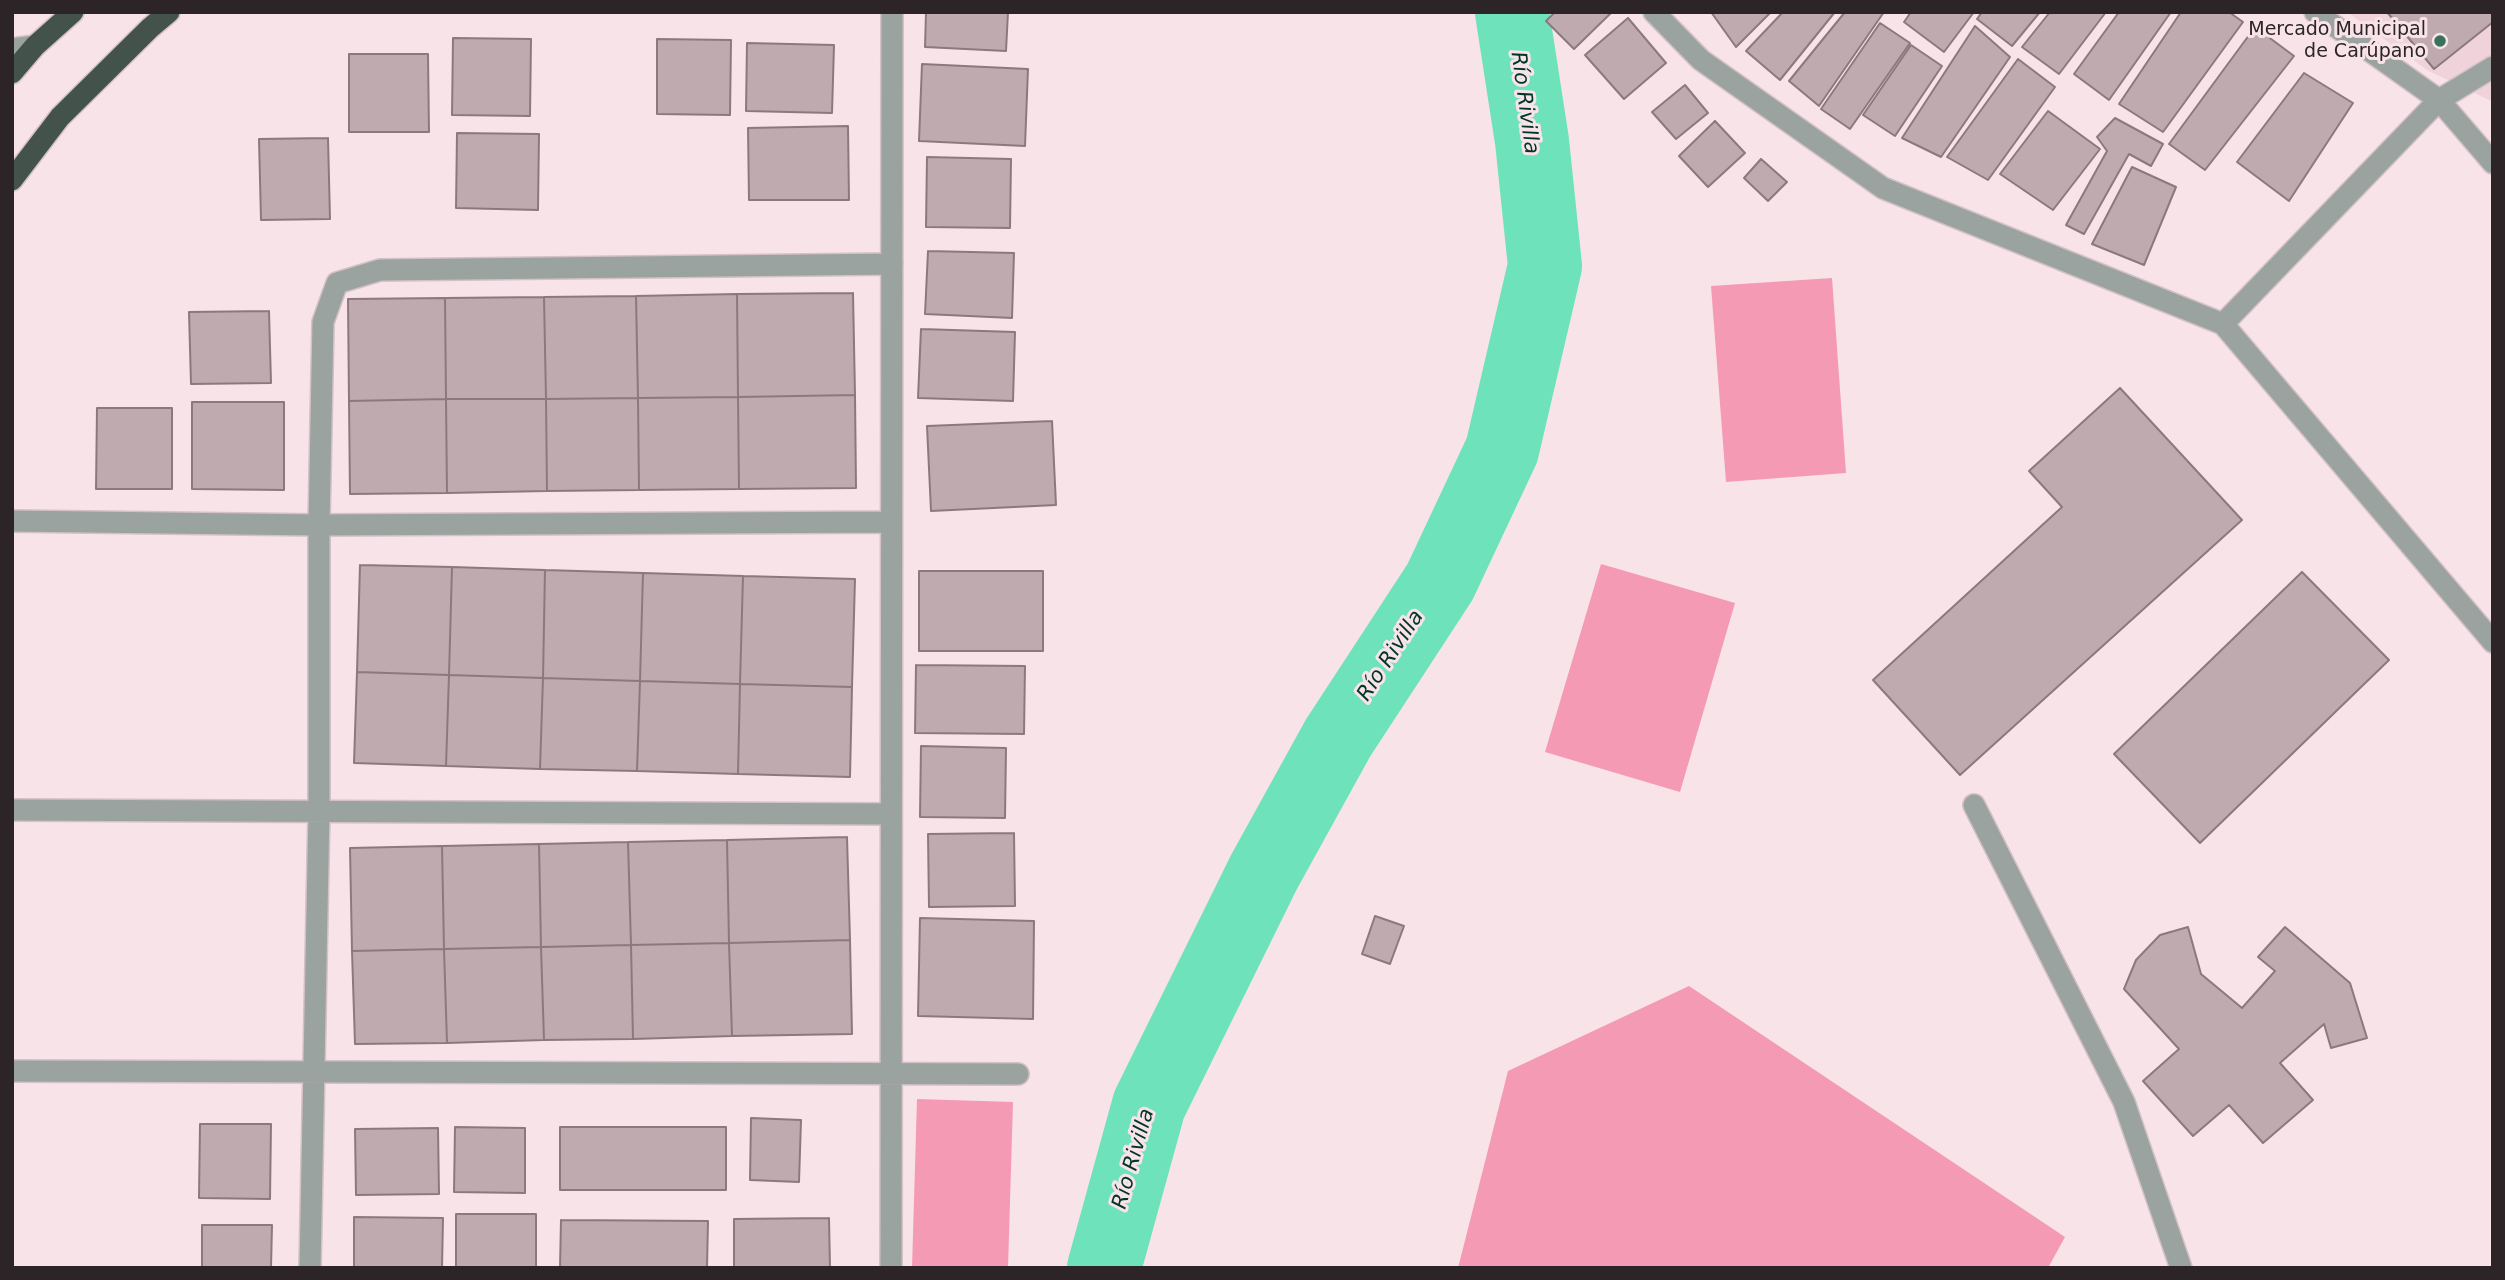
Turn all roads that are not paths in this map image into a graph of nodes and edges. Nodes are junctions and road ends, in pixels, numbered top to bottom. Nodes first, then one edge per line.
1 (73, 12) edge
2 (169, 12) edge
3 (892, 12) edge
4 (1654, 12) edge
5 (2315, 12) edge
6 (35, 46) junction
7 (12, 49) edge
8 (2493, 67) edge
9 (12, 73) edge
10 (2439, 100) junction
11 (2493, 163) edge
12 (12, 180) edge
13 (892, 264) junction
14 (2223, 324) junction
15 (12, 521) edge
16 (891, 522) junction
17 (319, 525) junction
18 (2493, 642) edge
19 (1974, 805) dead end
20 (12, 810) edge
21 (319, 810) junction
22 (891, 814) junction
23 (12, 1071) edge
24 (313, 1072) junction
25 (891, 1074) junction
26 (1018, 1074) dead end
27 (310, 1268) edge
28 (891, 1268) edge
29 (2180, 1268) edge

1 - 6 highway
2 - 12 highway
3 - 13 street
4 - 14 street
5 - 10 street
6 - 7 street
6 - 9 highway
8 - 10 street
10 - 11 street
10 - 14 street
13 - 16 street
13 - 17 street
14 - 18 street
15 - 17 street
16 - 17 street
16 - 22 street
17 - 21 street
19 - 29 street
20 - 21 street
21 - 22 street
21 - 24 street
22 - 25 street
23 - 24 street
24 - 25 street
24 - 27 street
25 - 26 street
25 - 28 street

